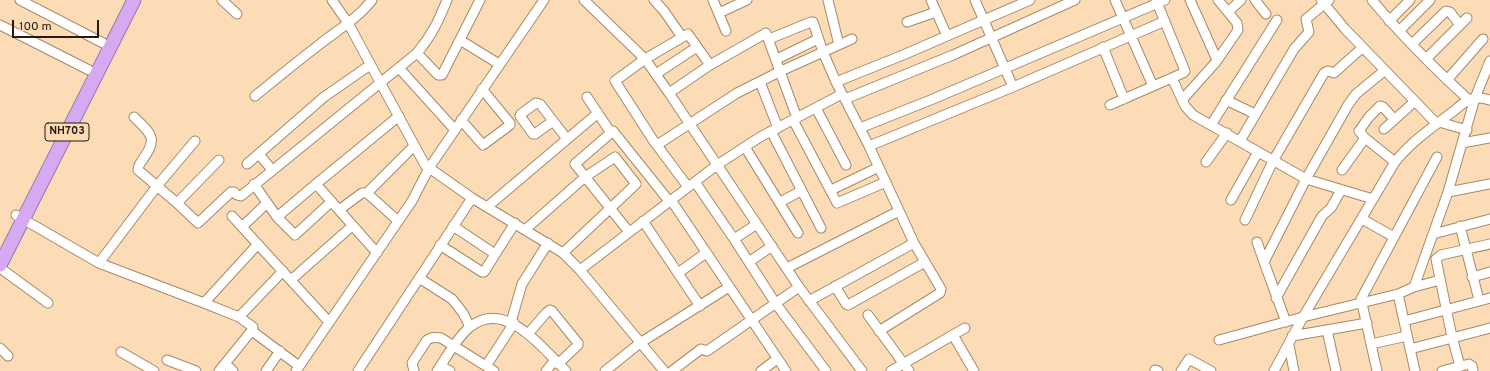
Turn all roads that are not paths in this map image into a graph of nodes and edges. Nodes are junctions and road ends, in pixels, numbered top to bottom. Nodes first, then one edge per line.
1 (20, 0) edge
2 (126, 0) edge
3 (134, 0) edge
4 (222, 0) edge
5 (332, 0) edge
6 (372, 0) edge
7 (447, 0) edge
8 (480, 0) edge
9 (544, 0) edge
10 (584, 0) edge
11 (654, 0) edge
12 (713, 0) edge
13 (747, 0) edge
14 (828, 0) edge
15 (931, 0) edge
16 (975, 0) edge
17 (1030, 0) edge
18 (1075, 0) edge
19 (1115, 0) edge
20 (1190, 0) edge
21 (1218, 0) edge
22 (1241, 0) edge
23 (1255, 0) edge
24 (1372, 0) edge
25 (1410, 0) edge
26 (1430, 0) edge
27 (1159, 1) edge
28 (1325, 1) edge
29 (936, 12) junction
30 (1228, 12) junction
31 (719, 13) junction
32 (237, 14) dead end
33 (1266, 14) dead end
34 (1123, 17) junction
35 (1467, 18) dead end
36 (984, 20) junction
37 (1277, 20) dead end
38 (1165, 21) junction
39 (1389, 21) junction
40 (907, 22) dead end
41 (348, 23) junction
42 (0, 25) edge
43 (1460, 25) junction
44 (726, 31) dead end
45 (1399, 31) junction
46 (1131, 35) junction
47 (947, 36) junction
48 (682, 37) junction
49 (992, 38) junction
50 (818, 39) junction
51 (852, 39) dead end
52 (1483, 39) dead end
53 (460, 40) junction
54 (769, 40) junction
55 (103, 43) junction
56 (1412, 44) junction
57 (839, 45) junction
58 (697, 47) junction
59 (1103, 47) junction
60 (1362, 48) junction
61 (823, 52) junction
62 (417, 53) junction
63 (776, 59) junction
64 (1426, 59) junction
65 (645, 60) junction
66 (1217, 60) junction
67 (1490, 61) edge
68 (499, 64) junction
69 (370, 65) junction
70 (710, 66) junction
71 (400, 68) junction
72 (1005, 68) junction
73 (89, 70) junction
74 (781, 71) junction
75 (1384, 71) junction
76 (656, 74) junction
77 (1172, 78) junction
78 (1447, 80) junction
79 (380, 82) junction
80 (760, 82) junction
81 (836, 82) junction
82 (1153, 86) junction
83 (1013, 87) junction
84 (482, 89) junction
85 (669, 93) junction
86 (255, 96) dead end
87 (844, 96) junction
88 (587, 97) dead end
89 (1124, 99) junction
90 (1472, 99) junction
91 (1182, 100) junction
92 (1226, 100) junction
93 (1490, 100) edge
94 (1414, 102) junction
95 (1110, 105) dead end
96 (816, 108) junction
97 (598, 113) junction
98 (1255, 114) junction
99 (399, 116) junction
100 (134, 117) dead end
101 (1394, 118) junction
102 (795, 119) junction
103 (461, 120) junction
104 (553, 121) dead end
105 (1437, 123) junction
106 (689, 124) junction
107 (1211, 124) junction
108 (860, 128) junction
109 (774, 129) junction
110 (1384, 129) dead end
111 (455, 130) junction
112 (1467, 130) junction
113 (611, 133) junction
114 (1227, 133) junction
115 (1365, 138) junction
116 (1490, 138) edge
117 (567, 139) junction
118 (195, 141) dead end
119 (1240, 141) junction
120 (1462, 143) junction
121 (657, 145) junction
122 (414, 146) junction
123 (869, 146) junction
124 (745, 147) junction
125 (1258, 152) junction
126 (259, 154) junction
127 (1437, 157) dead end
128 (220, 160) dead end
129 (1273, 161) junction
130 (1206, 162) dead end
131 (1395, 162) junction
132 (247, 164) dead end
133 (717, 165) junction
134 (846, 165) dead end
135 (879, 167) junction
136 (429, 168) junction
137 (272, 170) junction
138 (1342, 170) dead end
139 (586, 177) junction
140 (1306, 179) junction
141 (886, 182) junction
142 (254, 184) junction
143 (316, 184) junction
144 (691, 184) junction
145 (1490, 184) edge
146 (158, 186) junction
147 (831, 190) junction
148 (1341, 190) junction
149 (801, 191) junction
150 (1448, 192) junction
151 (367, 193) junction
152 (472, 198) junction
153 (1373, 199) junction
154 (1231, 200) dead end
155 (670, 201) junction
156 (331, 202) junction
157 (780, 202) junction
158 (177, 203) junction
159 (267, 204) junction
160 (487, 207) junction
161 (610, 208) junction
162 (339, 210) junction
163 (899, 211) junction
164 (232, 216) dead end
165 (20, 217) junction
166 (277, 217) junction
167 (1362, 218) junction
168 (1490, 219) edge
169 (1245, 220) dead end
170 (398, 221) junction
171 (643, 221) junction
172 (515, 224) junction
173 (757, 224) junction
174 (243, 226) junction
175 (352, 226) junction
176 (453, 226) junction
177 (1460, 226) junction
178 (821, 228) dead end
179 (525, 230) junction
180 (629, 232) junction
181 (798, 233) dead end
182 (1433, 234) junction
183 (1394, 238) junction
184 (734, 239) junction
185 (1258, 242) dead end
186 (548, 243) junction
187 (914, 243) junction
188 (258, 244) junction
189 (1490, 244) edge
190 (440, 245) junction
191 (772, 246) junction
192 (0, 247) edge
193 (1466, 250) junction
194 (562, 252) junction
195 (706, 253) junction
196 (376, 254) junction
197 (495, 254) junction
198 (749, 262) junction
199 (925, 262) junction
200 (1264, 262) junction
201 (99, 263) junction
202 (0, 264) edge
203 (0, 268) edge
204 (787, 268) junction
205 (580, 270) junction
206 (282, 271) junction
207 (1490, 272) edge
208 (678, 273) junction
209 (1472, 276) junction
210 (419, 278) junction
211 (291, 280) junction
212 (1440, 280) junction
213 (835, 286) junction
214 (1414, 287) junction
215 (729, 288) junction
216 (799, 288) junction
217 (1398, 294) junction
218 (1276, 298) junction
219 (1490, 298) edge
220 (1479, 300) junction
221 (809, 301) junction
222 (48, 303) dead end
223 (204, 303) junction
224 (1362, 303) junction
225 (776, 304) junction
226 (700, 306) junction
227 (1447, 309) junction
228 (868, 315) dead end
229 (239, 317) junction
230 (1303, 317) junction
231 (752, 321) junction
232 (1404, 321) junction
233 (329, 322) junction
234 (512, 322) junction
235 (1286, 322) junction
236 (1367, 323) junction
237 (470, 327) junction
238 (965, 328) dead end
239 (1490, 328) edge
240 (1327, 330) junction
241 (252, 331) junction
242 (879, 331) junction
243 (528, 334) junction
244 (952, 335) junction
245 (1408, 336) junction
246 (1452, 337) junction
247 (1219, 340) dead end
248 (1290, 341) junction
249 (640, 343) junction
250 (1371, 344) junction
251 (454, 346) junction
252 (0, 348) edge
253 (1410, 349) junction
254 (280, 351) junction
255 (121, 352) dead end
256 (8, 356) dead end
257 (777, 359) junction
258 (167, 360) dead end
259 (556, 362) junction
260 (1460, 366) junction
261 (906, 367) edge
262 (222, 368) edge
263 (439, 368) edge
264 (490, 368) edge
265 (298, 369) edge
266 (154, 371) edge
267 (196, 371) edge
268 (233, 371) edge
269 (266, 371) edge
270 (358, 371) edge
271 (414, 371) edge
272 (450, 371) edge
273 (546, 371) edge
274 (566, 371) edge
275 (604, 371) edge
276 (664, 371) edge
277 (672, 371) edge
278 (761, 371) edge
279 (786, 371) edge
280 (826, 371) edge
281 (862, 371) edge
282 (891, 371) edge
283 (974, 371) edge
284 (1181, 371) edge
285 (1211, 371) edge
286 (1274, 371) edge
287 (1294, 371) edge
288 (1336, 371) edge
289 (1377, 371) edge
290 (1415, 371) edge
291 (1445, 371) edge
292 (1473, 371) edge

1 - 55 street
2 - 55 highway, NH703
3 - 165 highway, NH703
4 - 32 street
5 - 41 street
6 - 41 street
7 - 62 street
8 - 53 street
9 - 68 street
10 - 65 street
11 - 48 street
12 - 31 street
13 - 31 street
14 - 57 street
15 - 29 street
16 - 36 street
17 - 36 street
18 - 49 street
19 - 34 street
20 - 66 street
21 - 30 street
22 - 30 street
23 - 33 street
24 - 39 street
25 - 39 street
26 - 45 street
27 - 34 street
27 - 38 street
28 - 60 street
28 - 98 street
29 - 40 street
29 - 47 street
30 - 66 street
31 - 44 street
34 - 46 street
34 - 72 street
35 - 43 street
36 - 47 street
36 - 49 street
37 - 92 street
38 - 46 street
38 - 77 street
39 - 45 street
41 - 69 street
41 - 86 street
42 - 73 street
43 - 56 street
43 - 64 street
45 - 56 street
46 - 59 street
46 - 82 street
47 - 81 street
48 - 58 street
48 - 65 street
49 - 72 street
49 - 87 street
50 - 54 street
50 - 61 street
50 - 63 street
51 - 57 street
52 - 78 street
53 - 62 street
53 - 68 street
54 - 63 street
54 - 70 street
55 - 73 highway, NH703
56 - 64 street
57 - 61 street
58 - 70 street
58 - 76 street
59 - 83 street
59 - 89 street
60 - 75 street
60 - 129 street
61 - 74 street
61 - 81 street
62 - 71 street
63 - 74 street
64 - 78 street
65 - 76 street
65 - 121 street
66 - 91 street
67 - 90 street
68 - 84 street
69 - 79 street
69 - 126 street
70 - 85 street
71 - 79 street
71 - 111 street
72 - 83 street
72 - 108 street
73 - 165 highway, NH703
74 - 80 street
74 - 102 street
75 - 94 street
75 - 140 street
76 - 85 street
77 - 82 street
77 - 91 street
78 - 90 street
79 - 99 street
79 - 137 street
80 - 106 street
80 - 109 street
81 - 87 street
82 - 89 street
83 - 123 street
84 - 103 street
84 - 103 street
85 - 106 street
87 - 96 street
87 - 108 street
88 - 97 street
89 - 95 street
90 - 93 street
90 - 105 street
90 - 112 street
91 - 107 street
92 - 98 street
92 - 107 street
94 - 101 street
94 - 105 street
96 - 102 street
96 - 134 street
97 - 113 street
97 - 117 street
98 - 119 street
99 - 122 street
99 - 143 street
100 - 146 street
101 - 110 street
101 - 115 street
102 - 109 street
102 - 147 street
103 - 111 street
104 - 117 street
105 - 112 street
105 - 131 street
106 - 121 street
106 - 133 street
107 - 114 street
108 - 123 street
109 - 124 street
109 - 149 street
111 - 136 street
112 - 120 street
113 - 139 street
113 - 155 street
114 - 119 street
114 - 130 street
115 - 131 street
115 - 138 street
116 - 120 street
117 - 160 street
118 - 146 street
119 - 125 street
120 - 150 street
121 - 144 street
122 - 136 street
122 - 151 street
123 - 135 street
124 - 133 street
124 - 157 street
125 - 129 street
125 - 154 street
126 - 132 street
126 - 137 street
127 - 183 street
128 - 158 street
129 - 140 street
129 - 169 street
131 - 153 street
133 - 144 street
133 - 173 street
135 - 141 street
135 - 147 street
136 - 152 street
136 - 170 street
137 - 142 street
139 - 161 street
139 - 161 street
139 - 179 street
140 - 148 street
140 - 200 street
141 - 147 street
141 - 163 street
142 - 158 street
142 - 159 street
143 - 156 street
143 - 166 street
144 - 155 street
144 - 184 street
145 - 150 street
146 - 158 street
146 - 201 street
148 - 153 street
148 - 218 street
149 - 157 street
149 - 178 street
150 - 182 street
151 - 162 street
151 - 170 street
152 - 160 street
152 - 176 street
153 - 167 street
155 - 171 street
155 - 195 street
156 - 162 street
156 - 166 street
157 - 181 street
159 - 166 street
159 - 174 street
160 - 172 street
161 - 180 street
161 - 194 street
162 - 175 street
163 - 187 street
163 - 204 street
164 - 174 street
165 - 192 highway, NH703
165 - 201 street
165 - 202 highway, NH703
167 - 183 street
167 - 230 street
168 - 177 street
170 - 196 street
171 - 180 street
171 - 208 street
172 - 179 street
172 - 197 street
173 - 184 street
173 - 191 street
174 - 188 street
175 - 196 street
175 - 211 street
176 - 190 street
176 - 197 street
177 - 182 street
177 - 193 street
179 - 186 street
180 - 205 street
182 - 214 street
183 - 224 street
184 - 198 street
185 - 200 street
186 - 194 street
186 - 234 street
187 - 199 street
187 - 213 street
188 - 206 street
188 - 223 street
189 - 193 street
190 - 197 street
190 - 210 street
191 - 198 street
191 - 204 street
193 - 209 street
193 - 212 street
194 - 205 street
195 - 208 street
195 - 215 street
196 - 233 street
198 - 225 street
199 - 213 street
199 - 242 street
200 - 218 street
201 - 223 street
203 - 222 street
204 - 216 street
205 - 249 street
206 - 211 street
206 - 229 street
207 - 209 street
208 - 226 street
209 - 220 street
210 - 237 street
210 - 270 street
211 - 233 street
212 - 214 street
212 - 227 street
213 - 221 street
214 - 217 street
215 - 226 street
215 - 231 street
216 - 221 street
216 - 225 street
217 - 224 street
217 - 232 street
218 - 235 street
219 - 220 street
220 - 227 street
221 - 281 street
223 - 229 street
224 - 230 street
224 - 236 street
225 - 231 street
225 - 280 street
226 - 249 street
227 - 232 street
227 - 246 street
228 - 242 street
229 - 241 street
230 - 235 street
230 - 248 street
231 - 257 street
231 - 277 street
232 - 245 street
233 - 265 street
234 - 237 street
234 - 243 street
234 - 264 street
235 - 247 street
236 - 240 street
236 - 250 street
237 - 251 street
238 - 244 street
239 - 246 street
240 - 248 street
240 - 288 street
241 - 254 street
241 - 262 street
242 - 261 street
243 - 259 street
243 - 259 street
244 - 261 street
244 - 283 street
245 - 250 street
245 - 253 street
246 - 253 street
246 - 260 street
248 - 286 street
248 - 287 street
249 - 275 street
249 - 276 street
250 - 289 street
251 - 263 street
251 - 264 street
251 - 271 street
252 - 256 street
253 - 290 street
254 - 265 street
254 - 269 street
255 - 266 street
257 - 278 street
257 - 279 street
258 - 267 street
259 - 273 street
259 - 274 street
260 - 291 street
260 - 292 street
261 - 282 street
262 - 268 street
263 - 272 street
284 - 285 street

